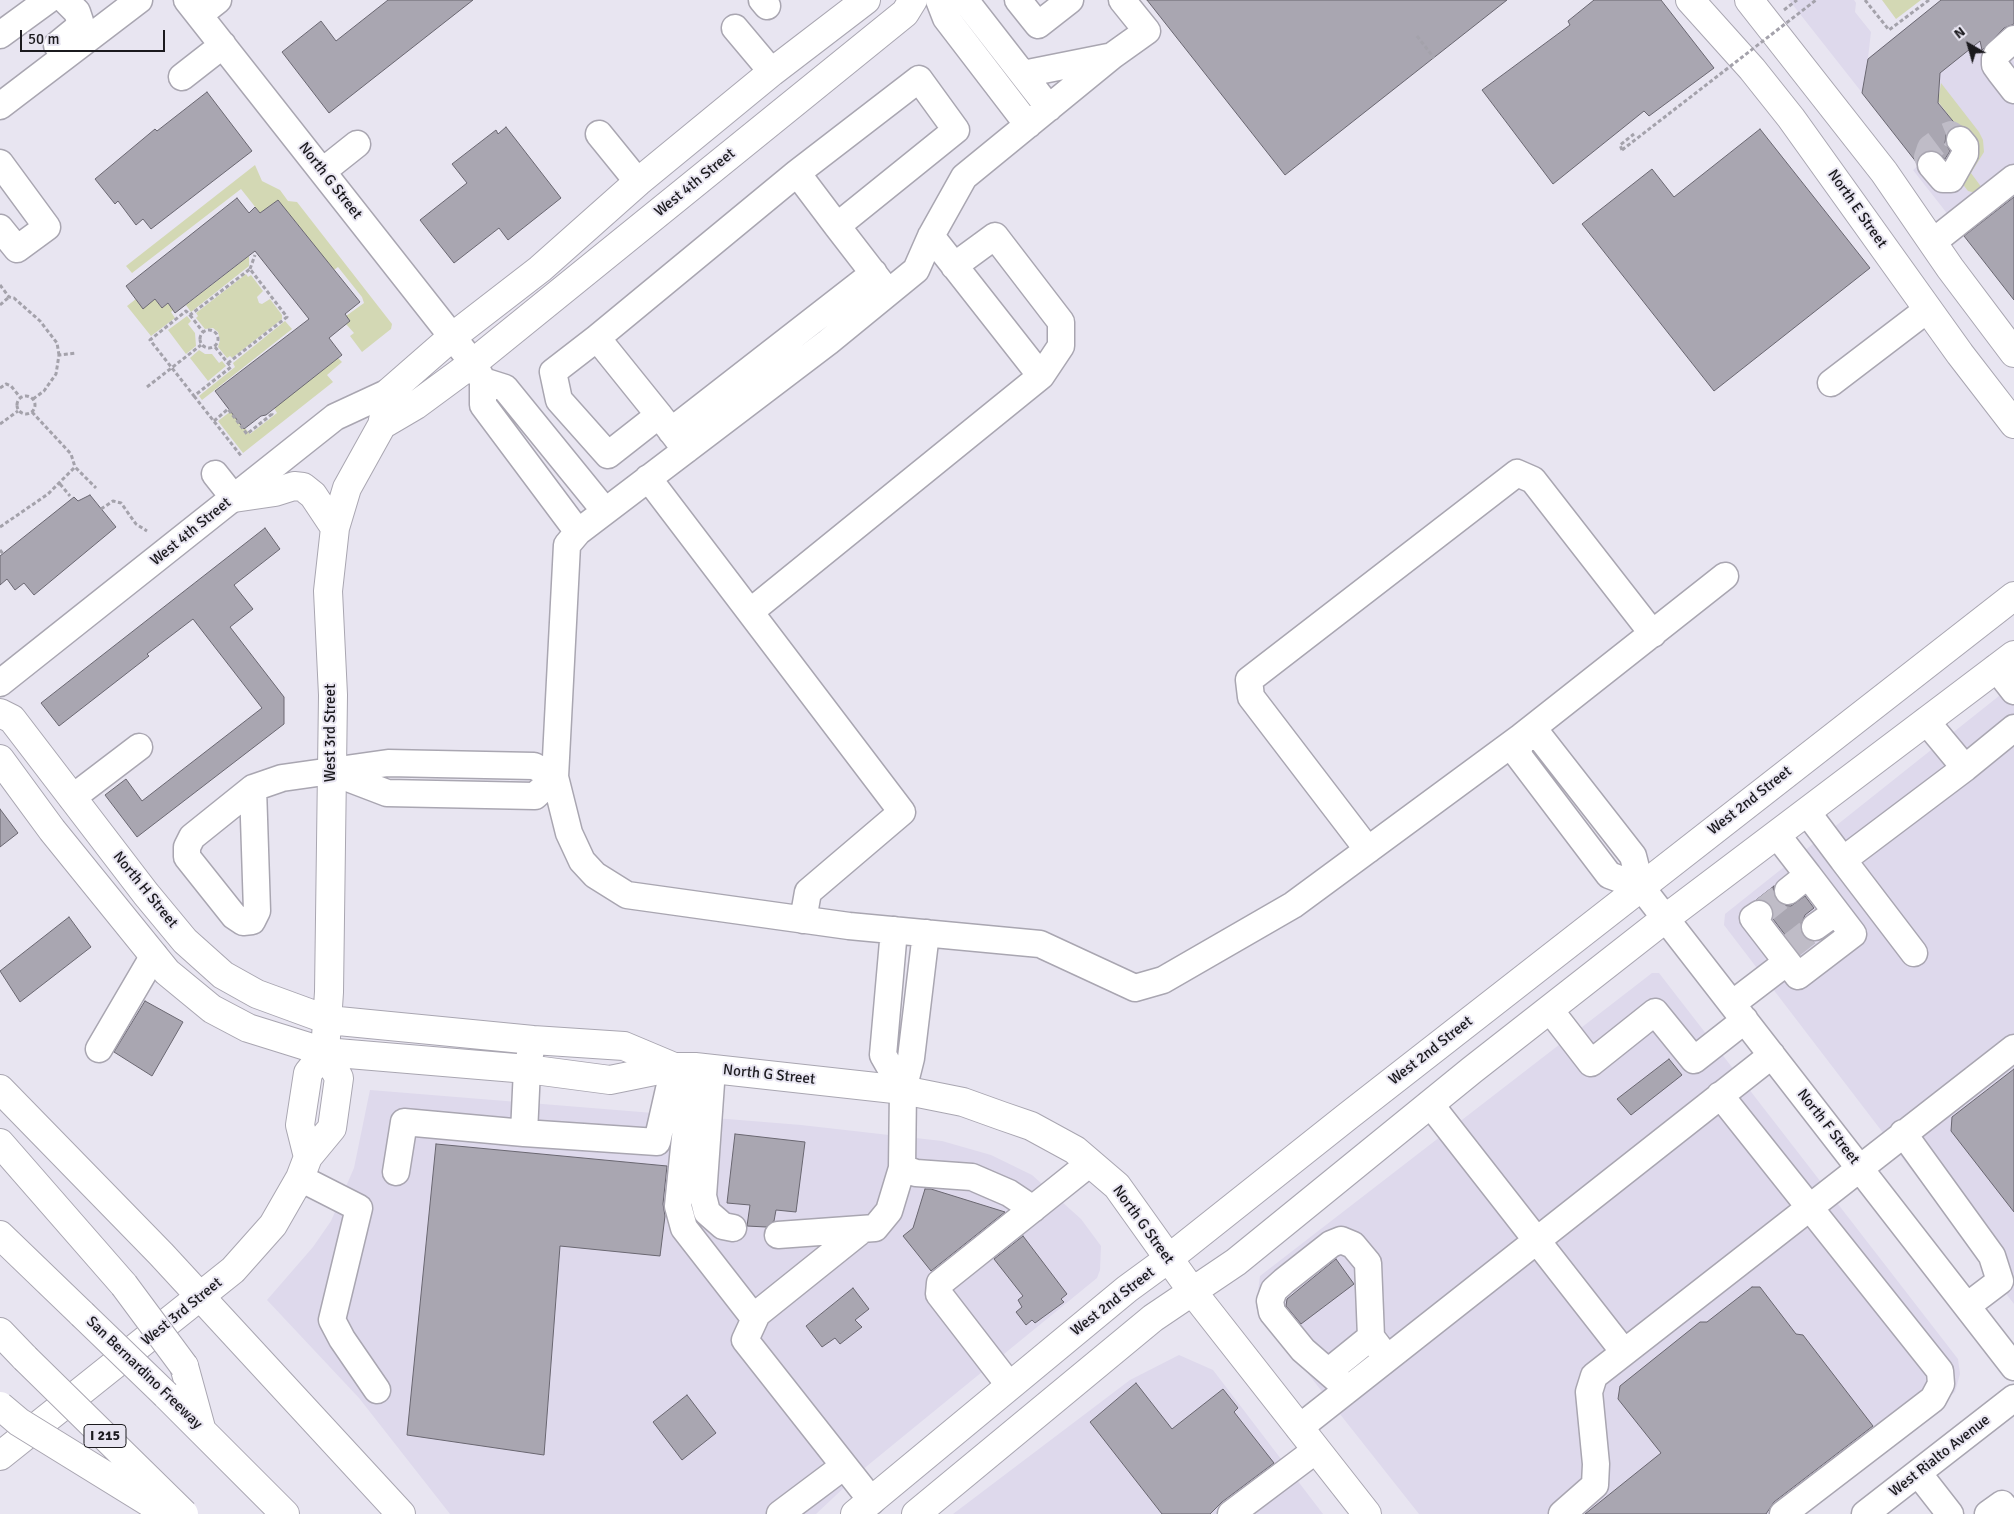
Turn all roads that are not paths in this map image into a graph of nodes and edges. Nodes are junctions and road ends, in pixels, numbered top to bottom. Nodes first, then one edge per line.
1 (30, 0) edge
2 (48, 0) edge
3 (65, 0) edge
4 (90, 0) edge
5 (139, 0) edge
6 (866, 0) edge
7 (913, 0) edge
8 (940, 0) edge
9 (965, 0) edge
10 (1018, 0) edge
11 (1070, 0) edge
12 (1122, 0) edge
13 (1690, 0) edge
14 (1749, 0) edge
15 (201, 5) edge
16 (107, 22) junction
17 (0, 23) edge
18 (735, 28) dead end
19 (0, 35) edge
20 (2014, 39) edge
21 (222, 45) junction
22 (1112, 56) junction
23 (772, 72) junction
24 (1023, 74) junction
25 (182, 77) dead end
26 (2014, 90) edge
27 (0, 95) edge
28 (0, 106) edge
29 (1049, 108) junction
30 (1028, 125) junction
31 (599, 134) dead end
32 (1960, 140) dead end
33 (357, 144) dead end
34 (0, 163) edge
35 (323, 171) junction
36 (797, 173) junction
37 (2014, 178) edge
38 (638, 182) junction
39 (1980, 205) junction
40 (837, 226) junction
41 (0, 228) edge
42 (930, 236) junction
43 (1933, 242) junction
44 (954, 266) junction
45 (881, 283) junction
46 (1928, 309) junction
47 (794, 335) junction
48 (452, 336) junction
49 (597, 338) junction
50 (2014, 353) edge
51 (810, 355) junction
52 (478, 372) junction
53 (1041, 376) junction
54 (1831, 383) dead end
55 (389, 392) junction
56 (2014, 424) edge
57 (382, 425) junction
58 (672, 432) junction
59 (215, 474) dead end
60 (648, 478) junction
61 (234, 498) junction
62 (605, 511) junction
63 (335, 528) junction
64 (578, 532) junction
65 (1724, 576) dead end
66 (2014, 596) edge
67 (750, 612) junction
68 (1652, 634) junction
69 (2005, 661) edge
70 (0, 683) edge
71 (2014, 691) edge
72 (0, 713) edge
73 (1926, 721) junction
74 (2014, 728) edge
75 (1521, 737) junction
76 (139, 747) dead end
77 (0, 759) edge
78 (1965, 768) junction
79 (331, 772) junction
80 (555, 777) junction
81 (253, 788) dead end
82 (72, 798) junction
83 (1807, 812) junction
84 (1777, 835) junction
85 (1368, 850) junction
86 (1843, 860) junction
87 (1808, 875) junction
88 (1641, 887) junction
89 (1788, 891) tunnel mouth
90 (1836, 912) junction
91 (1759, 914) dead end
92 (1666, 918) junction
93 (803, 920) junction
94 (1815, 927) tunnel mouth
95 (894, 930) junction
96 (926, 933) junction
97 (1914, 953) dead end
98 (154, 955) junction
99 (1785, 955) junction
100 (1550, 1010) junction
101 (1739, 1012) junction
102 (328, 1020) junction
103 (533, 1040) junction
104 (2014, 1048) edge
105 (99, 1049) dead end
106 (325, 1052) junction
107 (1772, 1055) junction
108 (693, 1067) junction
109 (527, 1069) junction
110 (0, 1089) edge
111 (903, 1090) junction
112 (1720, 1095) junction
113 (1430, 1104) junction
114 (524, 1133) junction
115 (1903, 1134) junction
116 (0, 1143) edge
117 (1090, 1163) junction
118 (304, 1167) junction
119 (1860, 1167) junction
120 (902, 1168) junction
121 (396, 1172) dead end
122 (1810, 1207) junction
123 (1033, 1209) junction
124 (733, 1228) dead end
125 (863, 1229) junction
126 (0, 1235) edge
127 (778, 1235) dead end
128 (1536, 1240) junction
129 (1168, 1259) junction
130 (1192, 1291) junction
131 (202, 1297) junction
132 (1967, 1306) junction
133 (757, 1314) junction
134 (0, 1332) edge
135 (1371, 1338) junction
136 (1624, 1352) junction
137 (1386, 1358) junction
138 (2014, 1367) edge
139 (1330, 1371) junction
140 (1010, 1386) junction
141 (1348, 1389) junction
142 (377, 1390) dead end
143 (2014, 1398) edge
144 (0, 1406) edge
145 (201, 1428) junction
146 (1299, 1428) junction
147 (1316, 1450) junction
148 (0, 1456) edge
149 (844, 1466) junction
150 (1912, 1477) junction
151 (869, 1510) edge
152 (168, 1514) edge
153 (184, 1514) edge
154 (285, 1514) edge
155 (401, 1514) edge
156 (780, 1514) edge
157 (916, 1514) edge
158 (1231, 1514) edge
159 (1367, 1514) edge
160 (1562, 1514) edge
161 (1783, 1514) edge
162 (1865, 1514) edge
163 (1930, 1514) edge
164 (1950, 1514) edge
165 (1988, 1514) edge
166 (2010, 1514) edge

1 - 17 street
2 - 19 street
3 - 27 street
4 - 16 street
5 - 16 street
6 - 23 main road
7 - 52 main road, West 4th Street
8 - 30 street
9 - 24 street
10 - 11 street
12 - 22 street
13 - 46 main road, North E Street
14 - 43 main road
15 - 21 street, North G Street
16 - 28 street
18 - 23 street
20 - 26 street
21 - 25 street
21 - 35 street, North G Street
22 - 24 street
22 - 29 street
23 - 38 main road
24 - 29 street
29 - 30 street
30 - 42 street
31 - 38 street
32 - 39 street
33 - 35 street
34 - 41 street
35 - 48 street, North G Street
36 - 40 street
36 - 40 street
36 - 49 street
37 - 39 street
38 - 48 main road
39 - 43 street
40 - 45 street
42 - 44 street
42 - 45 street
43 - 50 main road
44 - 53 street
44 - 53 street
45 - 47 street
45 - 51 street
46 - 54 street
46 - 56 main road, North E Street
47 - 51 street
47 - 58 street
48 - 52 street, North G Street
48 - 55 main road
49 - 58 street
49 - 58 street
51 - 58 street
52 - 57 main road
52 - 62 street
52 - 64 street
53 - 67 street
55 - 57 main road, West 3rd Street
55 - 61 street, West 4th Street
57 - 63 main road, West 3rd Street
58 - 60 street
59 - 61 street
60 - 62 street
60 - 67 street
61 - 63 main road
61 - 70 street, West 4th Street
62 - 64 street
63 - 79 main road, West 3rd Street
64 - 80 street
65 - 68 street
66 - 88 main road, West 2nd Street
67 - 93 street
68 - 75 street
68 - 85 street
69 - 71 street
69 - 73 main road
72 - 82 main road, North H Street
73 - 78 street
73 - 83 main road
74 - 78 street
75 - 85 street
75 - 88 street
76 - 82 street
77 - 98 main road
78 - 86 street
79 - 80 street
79 - 81 street
79 - 102 main road, West 3rd Street
80 - 93 street
82 - 102 main road, North H Street
83 - 84 main road
83 - 86 street
84 - 87 street
84 - 92 main road
85 - 96 street
86 - 97 street
87 - 89 street
87 - 90 street
88 - 92 street, North F Street
88 - 129 main road, West 2nd Street
90 - 94 street
90 - 99 street
91 - 99 street
92 - 100 main road
92 - 101 street, North F Street
93 - 95 street
95 - 96 street
95 - 111 street
96 - 111 street
98 - 105 street
98 - 106 main road
99 - 101 street
100 - 101 street
100 - 113 main road
101 - 107 street, North F Street
102 - 103 main road, North G Street
102 - 106 main road, West 3rd Street
103 - 108 main road, North G Street
103 - 109 street
104 - 115 street
106 - 109 main road, North G Street
106 - 118 main road
107 - 112 street
107 - 119 street, North F Street
108 - 109 main road, North G Street
108 - 111 main road, North G Street
108 - 114 street
108 - 124 street
108 - 133 street
109 - 114 street
110 - 131 main road
111 - 117 main road, North G Street
111 - 120 street
112 - 122 street
112 - 128 street
113 - 128 street
113 - 130 main road
114 - 121 street
115 - 119 street
115 - 132 street
116 - 145 main road, bridge
117 - 123 street
117 - 129 main road, North G Street
118 - 131 main road, West 3rd Street
118 - 142 street
119 - 122 street
119 - 132 street, North F Street
120 - 123 street
120 - 125 street
122 - 136 street
122 - 161 street
123 - 140 street
125 - 127 street
125 - 133 street
126 - 145 main road, San Bernardino Freeway, bridge
128 - 136 street
128 - 137 street
129 - 130 main road, North G Street
129 - 140 main road, West 2nd Street
130 - 146 main road, North G Street
130 - 157 main road
131 - 148 main road, West 3rd Street
131 - 155 main road
132 - 138 street, North F Street
133 - 149 street
134 - 153 main road, I 215, bridge
135 - 137 street
135 - 139 street
135 - 139 street
136 - 160 street
137 - 141 street
139 - 141 street
140 - 151 main road, West 2nd Street
141 - 146 street
143 - 150 street, West Rialto Avenue
144 - 152 main road, bridge
145 - 154 main road, San Bernardino Freeway
146 - 147 main road, North G Street
147 - 158 street
147 - 159 main road, North G Street
149 - 151 street
149 - 156 street
150 - 162 street, West Rialto Avenue
150 - 163 street
150 - 164 street
165 - 166 street

